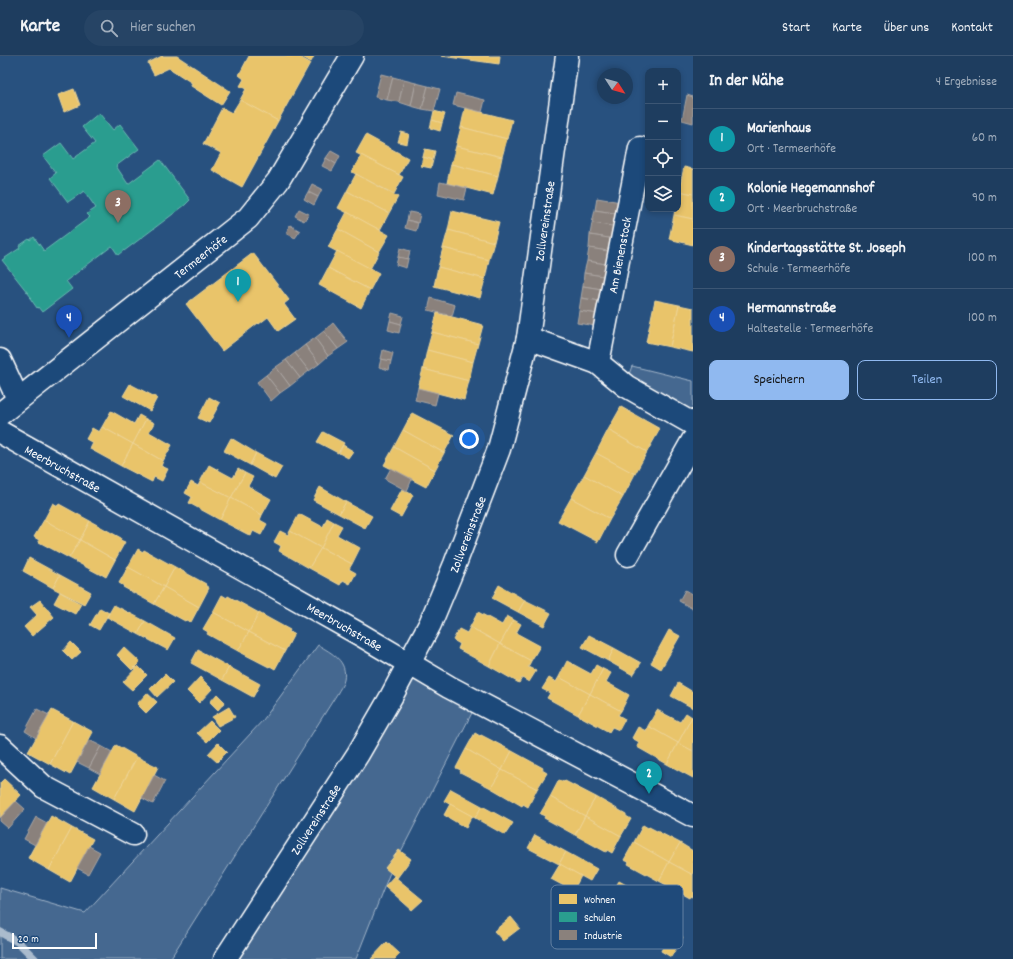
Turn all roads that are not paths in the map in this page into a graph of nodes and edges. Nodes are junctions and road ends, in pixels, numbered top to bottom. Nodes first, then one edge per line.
1 (352, 56) edge
2 (567, 56) edge
3 (640, 148) dead end
4 (528, 338) junction
5 (0, 360) edge
6 (598, 363) junction
7 (18, 399) junction
8 (0, 414) edge
9 (693, 424) edge
10 (0, 432) edge
11 (693, 440) edge
12 (628, 555) dead end
13 (410, 664) junction
14 (0, 746) edge
15 (693, 816) edge
16 (133, 834) dead end
17 (225, 959) edge

1 - 7 street, Termeerhöfe
2 - 4 street, Zollvereinstraße
3 - 6 street, Am Bienenstock
4 - 6 street
4 - 13 street, Zollvereinstraße
5 - 7 street
6 - 9 street
7 - 8 street, Termeerhöfe
10 - 13 street, Meerbruchstraße
11 - 12 street
13 - 15 street, Meerbruchstraße
13 - 17 street, Zollvereinstraße
14 - 16 street

